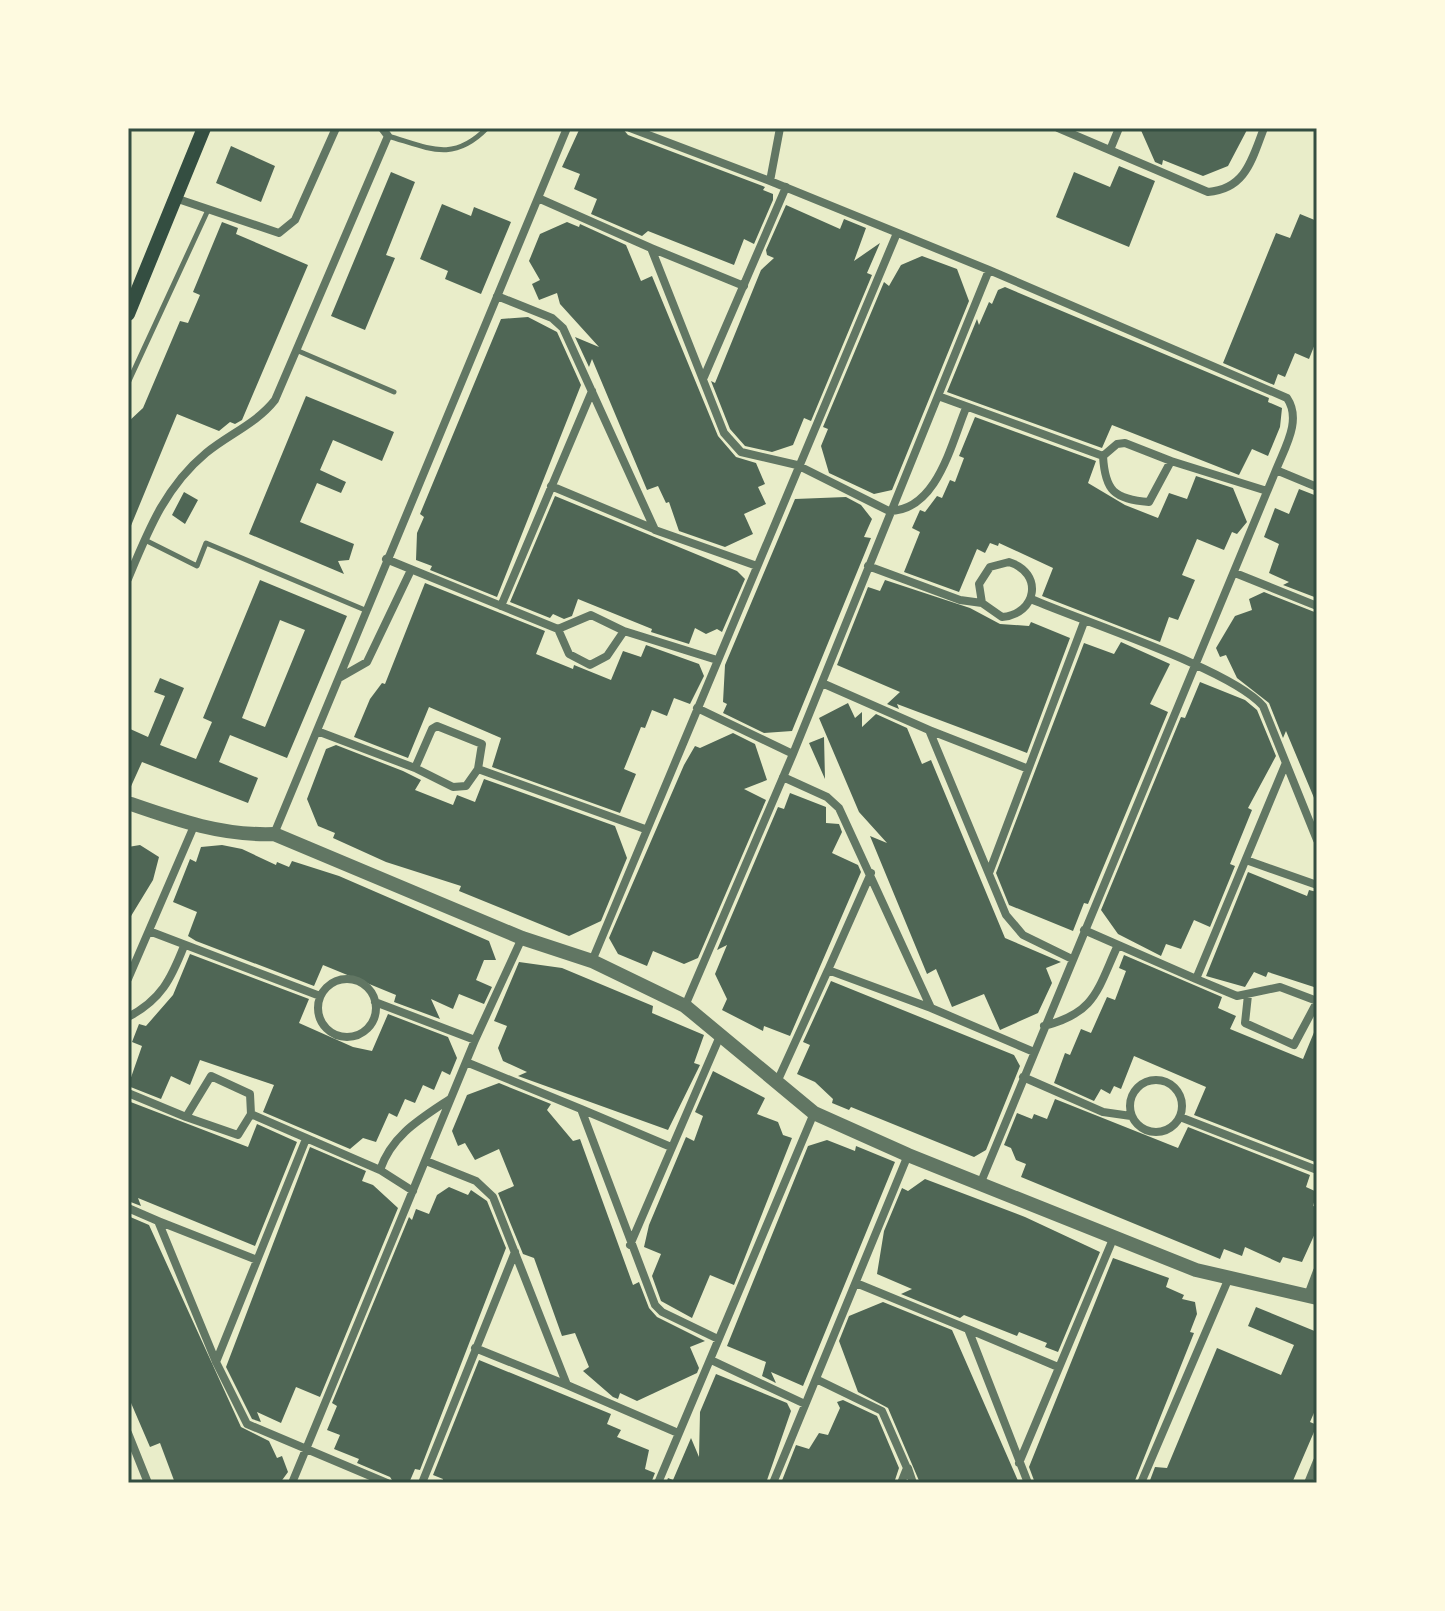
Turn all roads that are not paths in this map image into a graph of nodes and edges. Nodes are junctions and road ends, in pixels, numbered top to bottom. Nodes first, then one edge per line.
1 (204, 128) edge
2 (336, 128) edge
3 (487, 128) edge
4 (567, 128) edge
5 (630, 128) edge
6 (780, 128) edge
7 (1058, 128) edge
8 (1119, 128) edge
9 (1264, 128) edge
10 (385, 132) edge
11 (1110, 150) junction
12 (770, 181) junction
13 (786, 187) junction
14 (174, 197) junction
15 (538, 198) junction
16 (209, 209) junction
17 (897, 233) junction
18 (651, 248) junction
19 (989, 270) junction
20 (744, 286) junction
21 (497, 296) junction
22 (128, 314) edge
23 (295, 350) junction
24 (704, 377) junction
25 (128, 383) edge
26 (592, 391) junction
27 (394, 392) dead end
28 (938, 396) junction
29 (966, 408) junction
30 (1103, 456) junction
31 (1171, 461) junction
32 (797, 465) junction
33 (1276, 470) junction
34 (551, 486) junction
35 (1317, 487) edge
36 (1267, 491) junction
37 (889, 511) junction
38 (655, 530) junction
39 (144, 540) junction
40 (386, 559) junction
41 (757, 566) junction
42 (868, 566) junction
43 (411, 570) junction
44 (1235, 573) junction
45 (128, 579) edge
46 (1031, 599) junction
47 (982, 603) junction
48 (501, 606) junction
49 (1317, 606) edge
50 (365, 610) junction
51 (1084, 622) junction
52 (558, 629) junction
53 (624, 631) junction
54 (717, 660) junction
55 (1197, 666) junction
56 (339, 678) junction
57 (822, 683) junction
58 (697, 708) junction
59 (929, 730) junction
60 (317, 731) junction
61 (793, 754) junction
62 (1285, 765) junction
63 (415, 768) junction
64 (1026, 768) junction
65 (478, 769) junction
66 (783, 777) junction
67 (128, 803) edge
68 (194, 826) junction
69 (645, 829) junction
70 (274, 834) junction
71 (1317, 840) edge
72 (1246, 860) junction
73 (871, 873) junction
74 (989, 874) junction
75 (1317, 885) edge
76 (1084, 930) junction
77 (149, 931) junction
78 (522, 938) junction
79 (184, 946) junction
80 (1117, 947) junction
81 (1072, 959) junction
82 (592, 961) junction
83 (828, 970) junction
84 (128, 979) edge
85 (1196, 979) junction
86 (1248, 995) junction
87 (320, 996) junction
88 (1317, 1001) edge
89 (375, 1002) junction
90 (685, 1006) junction
91 (931, 1008) junction
92 (128, 1017) edge
93 (1044, 1026) junction
94 (720, 1036) junction
95 (475, 1040) junction
96 (1034, 1052) junction
97 (466, 1062) junction
98 (1023, 1077) junction
99 (777, 1082) junction
100 (128, 1093) edge
101 (451, 1099) junction
102 (581, 1109) junction
103 (814, 1113) junction
104 (251, 1114) junction
105 (1131, 1116) junction
106 (186, 1117) junction
107 (1180, 1117) junction
108 (306, 1139) junction
109 (671, 1147) junction
110 (908, 1155) junction
111 (426, 1161) junction
112 (380, 1170) junction
113 (1317, 1170) edge
114 (981, 1182) junction
115 (413, 1191) junction
116 (128, 1208) edge
117 (158, 1221) junction
118 (1113, 1239) junction
119 (630, 1245) junction
120 (515, 1252) junction
121 (257, 1260) junction
122 (1317, 1271) edge
123 (1228, 1280) junction
124 (856, 1283) junction
125 (1312, 1296) edge
126 (968, 1329) junction
127 (718, 1339) junction
128 (475, 1348) junction
129 (711, 1360) junction
130 (216, 1362) junction
131 (1058, 1367) junction
132 (816, 1379) junction
133 (567, 1385) junction
134 (805, 1404) junction
135 (128, 1433) edge
136 (678, 1433) junction
137 (307, 1447) junction
138 (1317, 1461) edge
139 (1019, 1464) junction
140 (907, 1468) junction
141 (148, 1483) edge
142 (292, 1483) edge
143 (387, 1483) edge
144 (422, 1483) edge
145 (658, 1483) edge
146 (773, 1483) edge
147 (901, 1483) edge
148 (913, 1483) edge
149 (1028, 1483) edge
150 (1141, 1483) edge
151 (1308, 1483) edge

1 - 14 main road
2 - 16 street
3 - 10 lane
4 - 15 street
5 - 12 street
6 - 12 street
7 - 11 street
8 - 11 street
9 - 11 street
10 - 23 street
12 - 13 street
13 - 17 street
13 - 20 street
14 - 16 street
14 - 22 main road
15 - 18 street
15 - 21 street
16 - 25 lane
17 - 19 street
17 - 32 street
18 - 20 street
18 - 24 street
19 - 28 street
19 - 33 street
20 - 24 street
21 - 26 street
21 - 40 street
23 - 27 lane
23 - 39 street
24 - 32 street
26 - 34 street
26 - 38 street
28 - 29 street
28 - 37 street
29 - 30 street
29 - 37 street
30 - 31 street
30 - 31 street
31 - 36 street
32 - 37 street
32 - 41 street
33 - 35 street
33 - 36 street
34 - 38 street
34 - 48 street
36 - 44 street
37 - 42 street
38 - 41 street
39 - 45 street
39 - 50 lane
40 - 43 street
40 - 50 street
41 - 54 street
42 - 47 street
42 - 57 street
43 - 48 street
43 - 56 street
44 - 49 street
44 - 55 street
46 - 47 street
46 - 47 street
46 - 51 street
48 - 52 street
50 - 56 street
51 - 55 street
51 - 64 street
52 - 53 street
52 - 53 street
53 - 54 street
54 - 58 street
55 - 62 street
55 - 76 street
56 - 60 street
57 - 59 street
57 - 61 street
58 - 61 street
58 - 69 street
59 - 64 street
59 - 74 street
60 - 63 street
60 - 70 street
61 - 66 street
62 - 71 street
62 - 72 street
63 - 65 street
63 - 65 street
64 - 74 street
65 - 69 street
66 - 73 street
66 - 90 street
67 - 68 street
68 - 70 street
68 - 77 street
69 - 82 street
70 - 78 street
72 - 75 street
72 - 85 street
73 - 83 street
73 - 91 street
74 - 81 street
76 - 80 street
76 - 81 street
77 - 79 street
77 - 84 street
78 - 82 street
78 - 95 street
79 - 87 street
79 - 92 street
80 - 85 street
80 - 93 street
81 - 93 street
82 - 90 street
83 - 91 street
83 - 99 street
85 - 86 street
86 - 88 street
86 - 88 street
87 - 89 street
87 - 89 street
89 - 95 street
90 - 94 street
91 - 96 street
93 - 96 street
94 - 99 street
94 - 109 street
95 - 97 street
96 - 98 street
97 - 101 street
97 - 102 street
98 - 105 street
98 - 114 street
99 - 103 street
100 - 106 street
101 - 111 street
101 - 112 street
102 - 109 street
102 - 119 street
103 - 110 street
103 - 127 street
104 - 106 street
104 - 106 street
104 - 108 street
105 - 107 street
105 - 107 street
107 - 113 street
108 - 112 street
108 - 121 street
109 - 119 street
110 - 114 street
110 - 124 street
111 - 115 street
111 - 120 street
112 - 115 street
114 - 118 street
115 - 137 street
116 - 117 street
117 - 121 street
117 - 130 street
118 - 123 street
118 - 131 street
119 - 127 street
120 - 128 street
120 - 133 street
121 - 130 street
122 - 125 street
123 - 125 street
123 - 150 street
124 - 126 street
124 - 132 street
126 - 131 street
126 - 139 street
127 - 129 street
128 - 133 street
128 - 144 street
129 - 134 street
129 - 136 street
130 - 137 street
131 - 139 street
132 - 134 street
132 - 140 street
133 - 136 street
134 - 146 street
135 - 141 street
136 - 145 street
137 - 142 street
137 - 143 street
138 - 151 street
139 - 149 street
140 - 147 street
140 - 148 street

